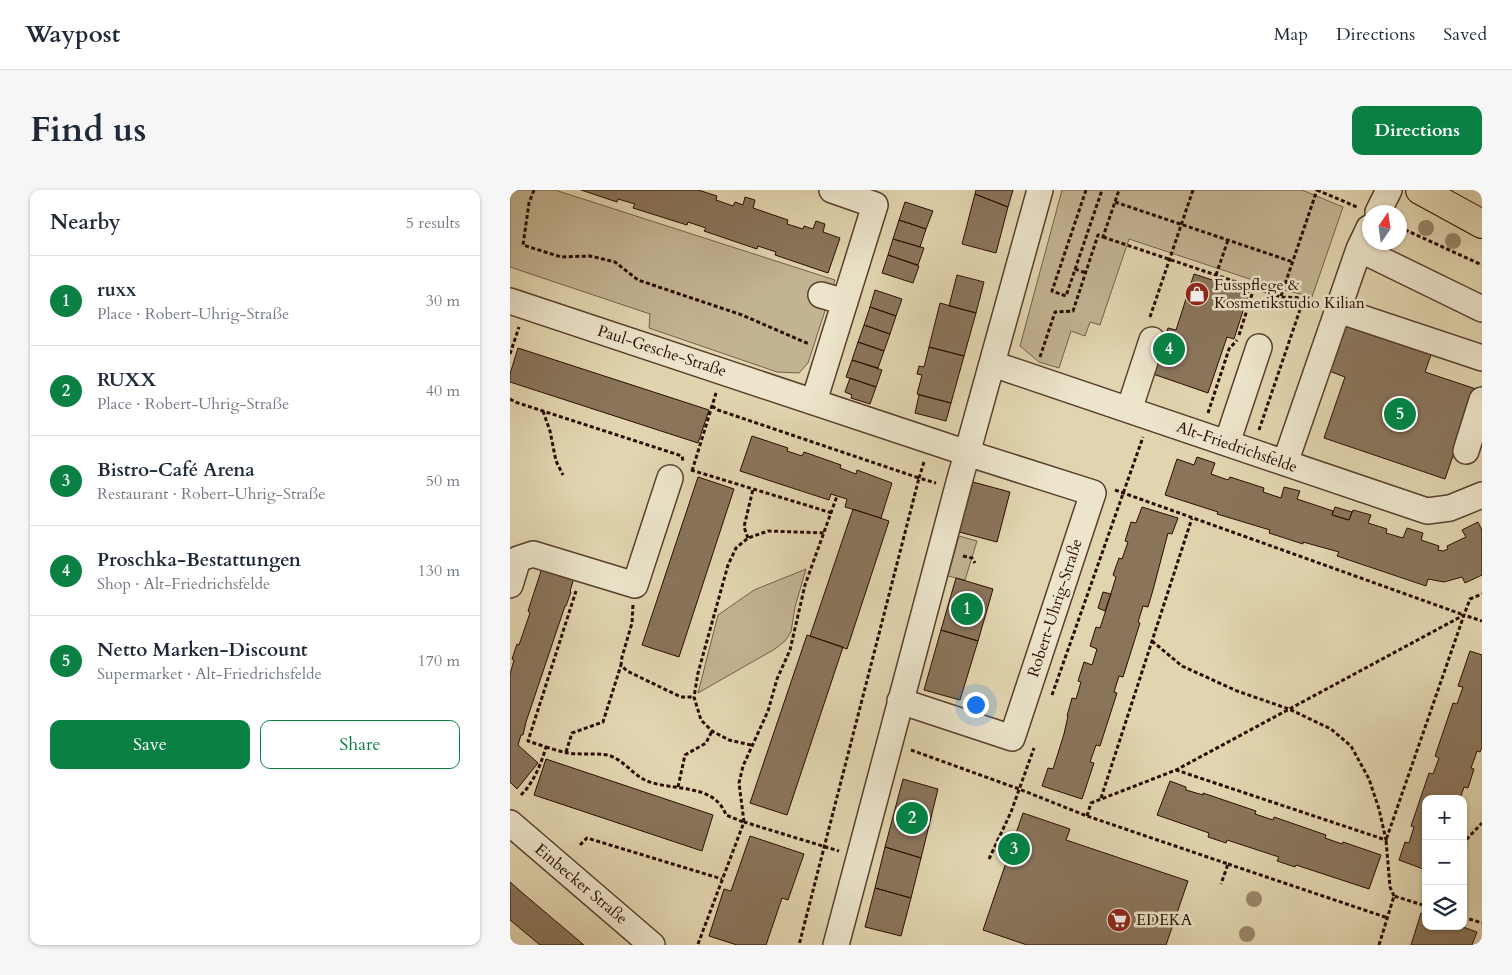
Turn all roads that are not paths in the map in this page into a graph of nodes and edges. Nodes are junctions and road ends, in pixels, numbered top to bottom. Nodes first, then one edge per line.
1 (832, 190) edge
2 (1040, 190) edge
3 (1389, 190) edge
4 (1420, 190) edge
5 (1430, 190) edge
6 (1380, 205) edge
7 (1482, 207) edge
8 (1482, 224) edge
9 (1362, 240) edge
10 (1402, 250) edge
11 (821, 295) dead end
12 (845, 302) junction
13 (518, 304) edge
14 (1482, 308) edge
15 (1338, 310) junction
16 (1150, 333) road end
17 (1259, 347) dead end
18 (1482, 358) edge
19 (993, 364) junction
20 (1482, 400) edge
21 (814, 401) junction
22 (1140, 414) junction
23 (1227, 443) junction
24 (1466, 451) dead end
25 (967, 453) junction
26 (1285, 463) junction
27 (683, 470) road end
28 (1482, 495) edge
29 (510, 585) edge
30 (900, 701) junction
31 (510, 824) edge
32 (652, 945) edge
33 (836, 945) edge

1 - 12 street
2 - 19 street
3 - 6 street
4 - 8 main road
5 - 7 main road
9 - 15 street
10 - 14 street
11 - 12 street
12 - 21 street
13 - 21 street, Paul-Gesche-Straße
15 - 18 street
15 - 26 street
16 - 22 street
17 - 23 street
19 - 22 street, Alt-Friedrichsfelde
19 - 25 street
20 - 24 street
21 - 25 street, Paul-Gesche-Straße
22 - 23 street, Alt-Friedrichsfelde
23 - 26 street, Alt-Friedrichsfelde
25 - 30 street
25 - 30 street, Robert-Uhrig-Straße
26 - 28 street, Alt-Friedrichsfelde
27 - 29 street
30 - 33 street
31 - 32 street, Einbecker Straße

